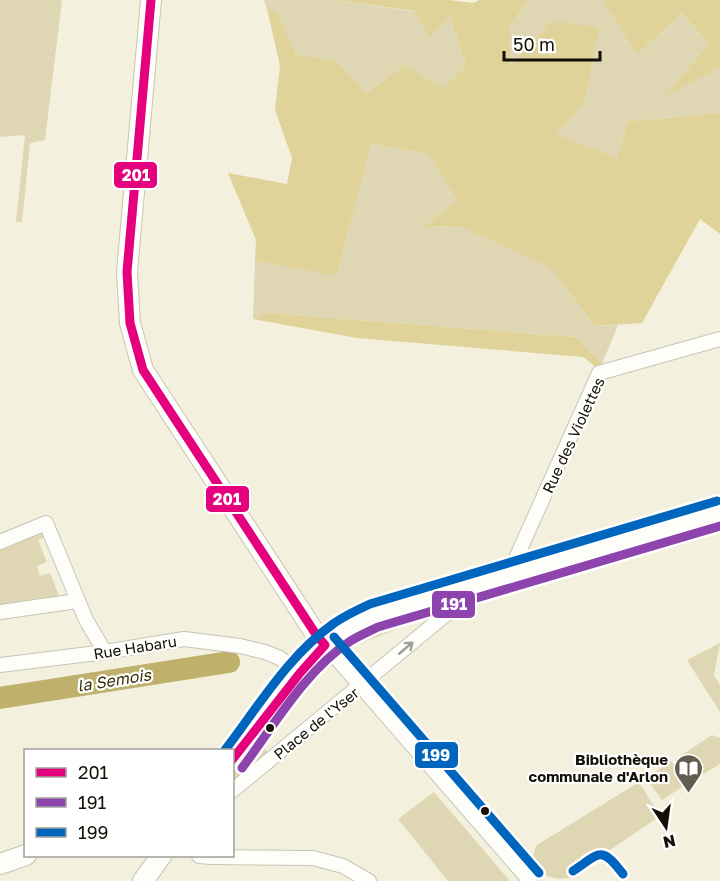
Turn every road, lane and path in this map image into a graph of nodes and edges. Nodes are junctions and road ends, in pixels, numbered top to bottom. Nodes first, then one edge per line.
1 (151, 0) edge
2 (720, 339) edge
3 (720, 513) edge
4 (0, 542) edge
5 (508, 576) junction
6 (484, 583) junction
7 (77, 601) junction
8 (0, 612) edge
9 (325, 645) junction
10 (105, 652) junction
11 (0, 665) edge
12 (300, 673) junction
13 (362, 686) junction
14 (234, 758) edge
15 (234, 789) edge
16 (24, 856) edge
17 (159, 857) edge
18 (212, 857) edge
19 (0, 864) edge
20 (143, 881) edge
21 (369, 881) edge
22 (530, 881) edge

1 - 9 main road
2 - 5 street, Rue des Violettes
3 - 5 main road
4 - 7 street
5 - 6 main road
6 - 9 main road, Place de l'Yser
13 -> 6 street, Place de l'Yser
7 - 8 street
7 - 10 street
9 - 12 main road, Place de l'Yser
9 - 13 street
10 - 11 street, Rue Habaru
10 - 12 street, Rue Habaru
12 - 14 main road, Place de l'Yser
13 - 15 street, Place de l'Yser
13 - 22 street
16 - 19 main road
17 - 20 main road
18 - 21 street

